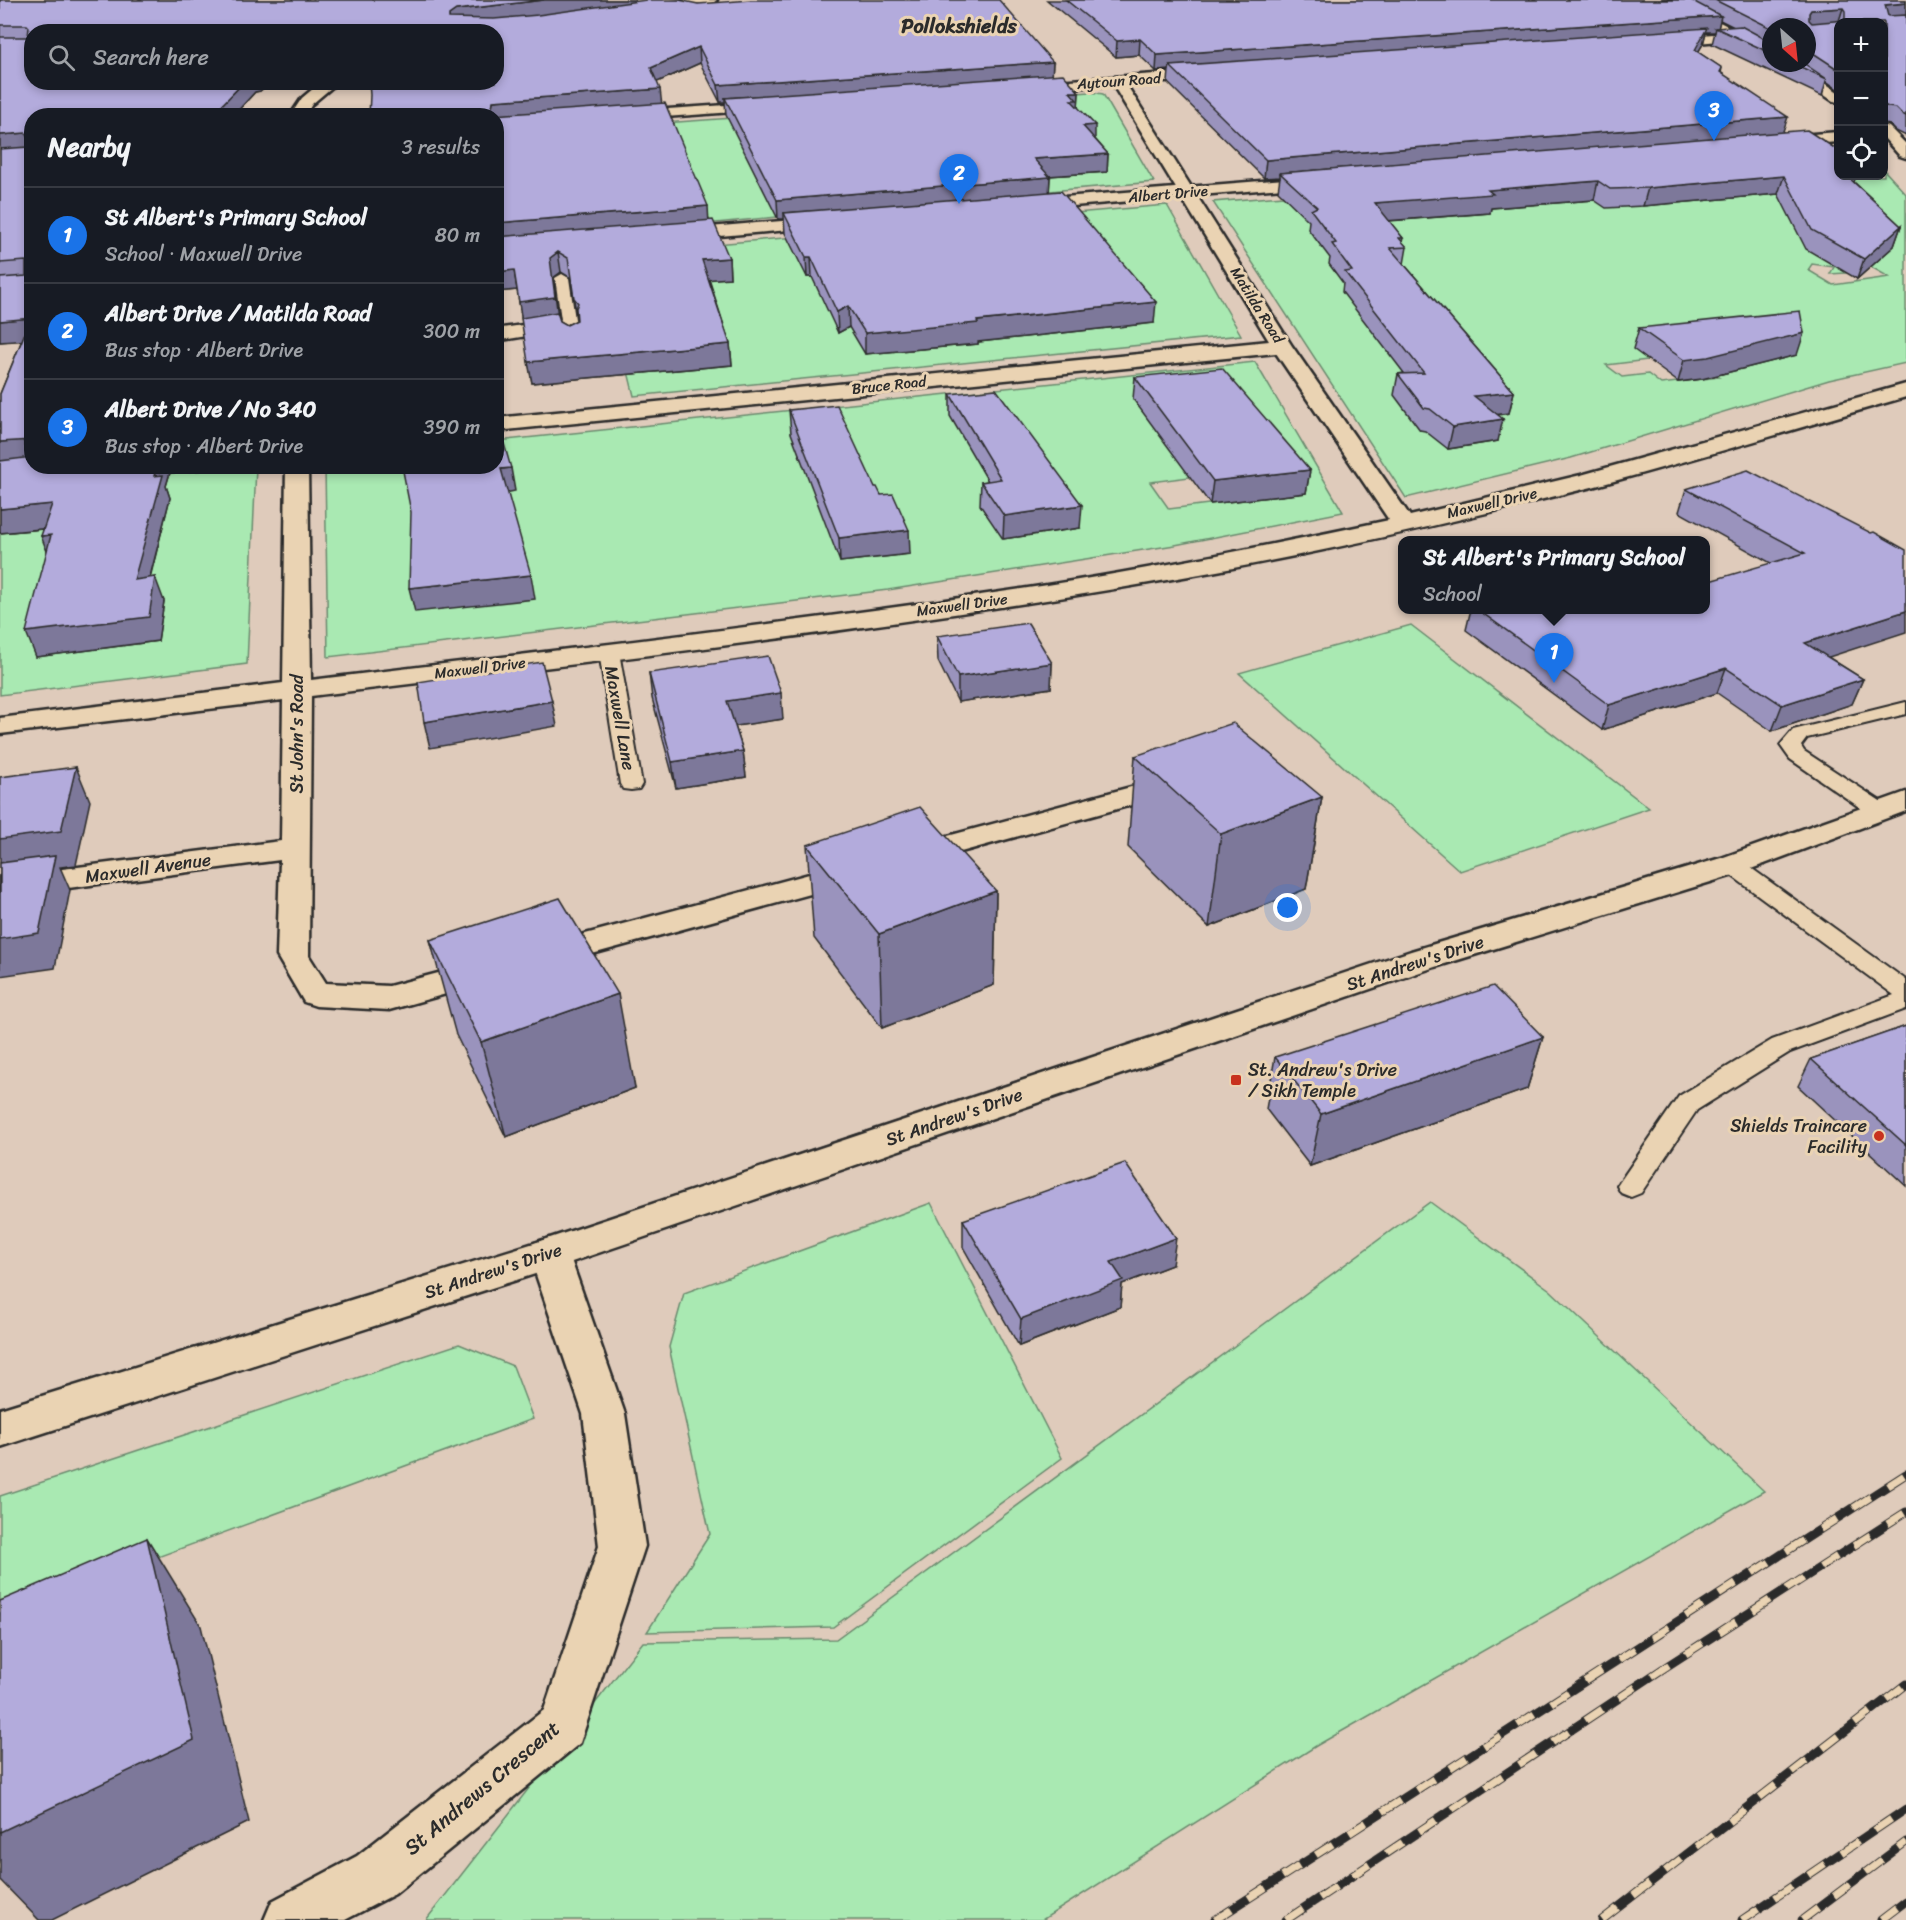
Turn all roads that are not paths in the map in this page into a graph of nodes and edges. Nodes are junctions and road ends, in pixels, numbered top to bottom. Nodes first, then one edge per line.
1 (711, 0) edge
2 (1669, 0) edge
3 (648, 5) edge
4 (631, 12) edge
5 (1741, 36) junction
6 (1646, 43) edge
7 (1762, 49) edge
8 (1800, 72) edge
9 (1222, 73) edge
10 (1117, 81) junction
11 (1009, 88) edge
12 (321, 90) edge
13 (1834, 95) edge
14 (783, 105) edge
15 (302, 108) edge
16 (604, 117) edge
17 (1888, 135) edge
18 (1834, 137) edge
19 (1755, 144) edge
20 (1906, 153) edge
21 (1340, 179) edge
22 (1186, 192) junction
23 (1008, 207) edge
24 (841, 221) edge
25 (663, 236) edge
26 (562, 278) edge
27 (570, 332) joint
28 (504, 335) edge
29 (1282, 346) junction
30 (1906, 390) edge
31 (504, 424) edge
32 (297, 474) edge
33 (1404, 524) junction
34 (609, 652) junction
35 (297, 690) junction
36 (1906, 708) edge
37 (0, 726) edge
38 (1201, 778) edge
39 (631, 784) dead end
40 (1893, 806) edge
41 (296, 848) junction
42 (1732, 865) junction
43 (0, 887) edge
44 (1906, 992) edge
45 (1906, 1000) edge
46 (1632, 1186) dead end
47 (549, 1254) junction
48 (0, 1428) edge
49 (291, 1920) edge

1 - 3 street
2 - 5 street
3 - 4 street
5 - 6 street
5 - 7 street
8 - 13 street
9 - 10 street, Aytoun Road
10 - 11 street, Aytoun Road
10 - 22 street, Matilda Road
12 - 15 street
14 - 16 street
17 - 20 street
18 - 19 street
21 - 22 street, Albert Drive
22 - 23 street, Albert Drive
22 - 29 street, Matilda Road
24 - 25 street
26 - 27 lane
27 - 28 street
29 - 31 street, Bruce Road
29 - 33 street, Matilda Road
30 - 33 street, Maxwell Drive
32 - 35 street, St John's Road
33 - 34 street, Maxwell Drive
34 - 35 street, Maxwell Drive
34 - 39 lane, Maxwell Lane
35 - 37 street, Maxwell Drive
35 - 41 street, St John's Road
36 - 40 lane
38 - 41 street, St John's Road
40 - 42 street, St Andrew's Drive
41 - 43 street, Maxwell Avenue
42 - 44 lane
42 - 47 street, St Andrew's Drive
45 - 46 lane
47 - 48 street, St Andrew's Drive
47 - 49 street, St Andrews Crescent

